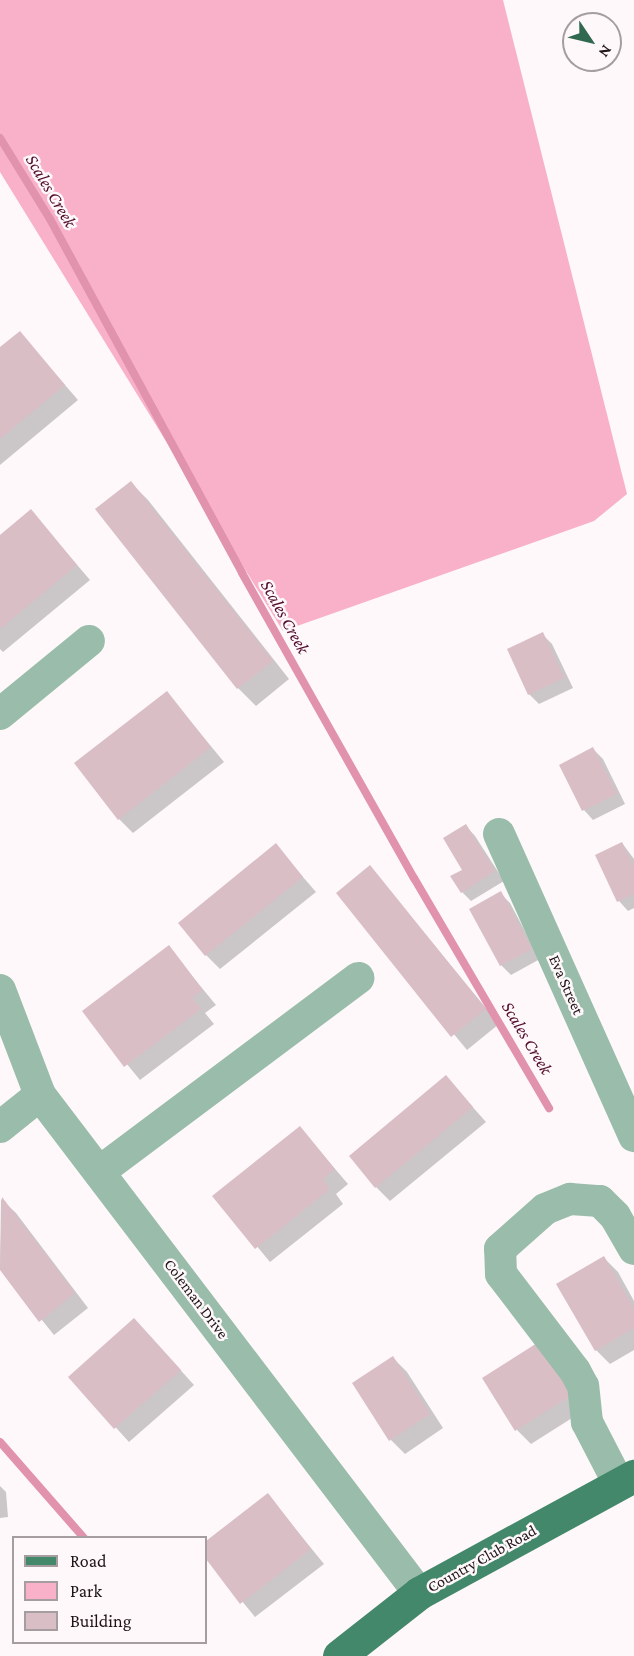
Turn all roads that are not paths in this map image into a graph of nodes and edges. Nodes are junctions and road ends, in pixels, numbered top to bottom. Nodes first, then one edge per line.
1 (89, 641) dead end
2 (0, 714) edge
3 (499, 834) dead end
4 (358, 978) dead end
5 (0, 990) edge
6 (40, 1095) junction
7 (0, 1127) edge
8 (634, 1136) edge
9 (99, 1172) junction
10 (634, 1250) edge
11 (627, 1480) edge
12 (419, 1593) junction
13 (339, 1656) edge

1 - 2 street
3 - 8 street, Eva Street
4 - 9 street
5 - 6 street, Coleman Drive
6 - 7 street
6 - 9 street, Coleman Drive
9 - 12 street, Coleman Drive
10 - 11 street
11 - 12 main road, Country Club Road
12 - 13 main road, Country Club Road

